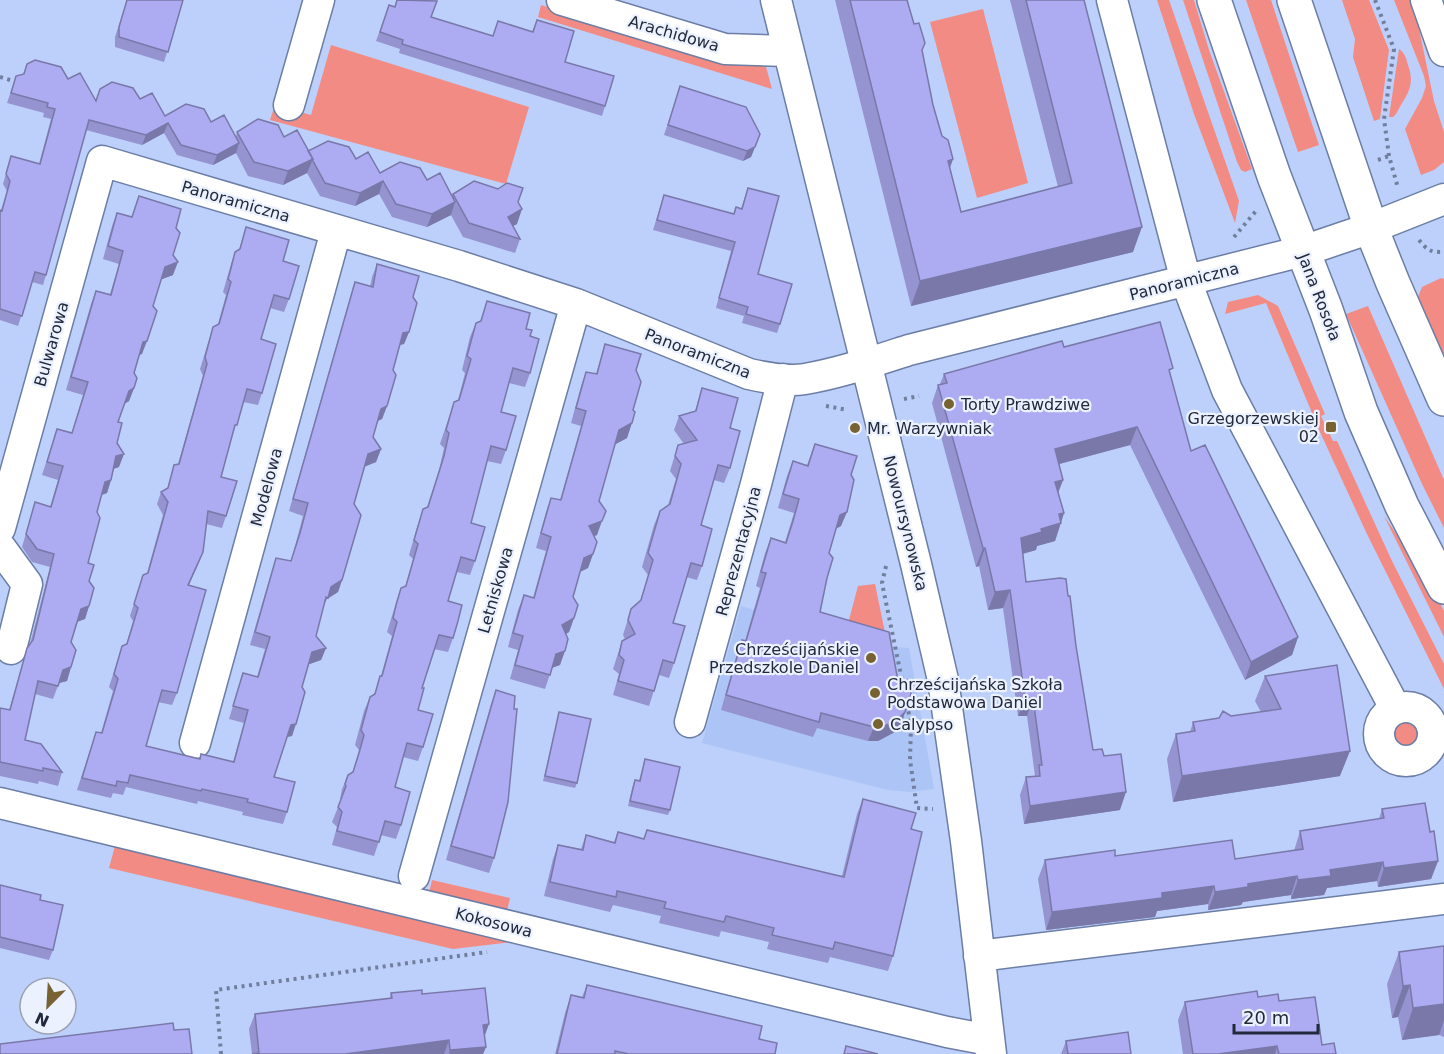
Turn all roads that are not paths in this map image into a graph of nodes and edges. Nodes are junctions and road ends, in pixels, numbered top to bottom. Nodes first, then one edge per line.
1 (319, 0) edge
2 (562, 0) edge
3 (776, 0) edge
4 (1112, 0) edge
5 (1214, 0) edge
6 (1294, 0) edge
7 (1426, 0) edge
8 (788, 51) junction
9 (1444, 51) edge
10 (289, 105) dead end
11 (102, 161) joint
12 (1444, 199) edge
13 (1371, 228) junction
14 (336, 231) junction
15 (1303, 251) junction
16 (1186, 281) junction
17 (576, 304) junction
18 (866, 363) junction
19 (783, 379) junction
20 (1444, 399) edge
21 (0, 528) edge
22 (0, 547) edge
23 (1444, 587) edge
24 (11, 649) dead end
25 (1395, 708) dead end
26 (690, 722) dead end
27 (195, 743) dead end
28 (0, 803) edge
29 (414, 876) dead end
30 (1444, 899) edge
31 (979, 956) junction
32 (990, 1047) edge

1 - 10 street
2 - 8 street, Arachidowa
3 - 8 street, Nowoursynowska
4 - 16 street
5 - 15 main road, Jana Rosoła
6 - 13 main road
7 - 9 street
8 - 18 street, Nowoursynowska
11 - 14 street, Panoramiczna
11 - 21 street, Bulwarowa
12 - 13 street, Panoramiczna
13 - 15 street, Panoramiczna
13 - 20 main road
14 - 17 street, Panoramiczna
14 - 27 street, Modelowa
15 - 16 street, Panoramiczna
15 - 23 main road, Jana Rosoła
16 - 18 street, Panoramiczna
16 - 25 street
17 - 19 street, Panoramiczna
17 - 29 street, Letniskowa
18 - 19 street, Panoramiczna
18 - 31 street, Nowoursynowska
19 - 26 street, Reprezentacyjna
22 - 24 street
28 - 32 street, Kokosowa
30 - 31 street
31 - 32 street, Nowoursynowska

